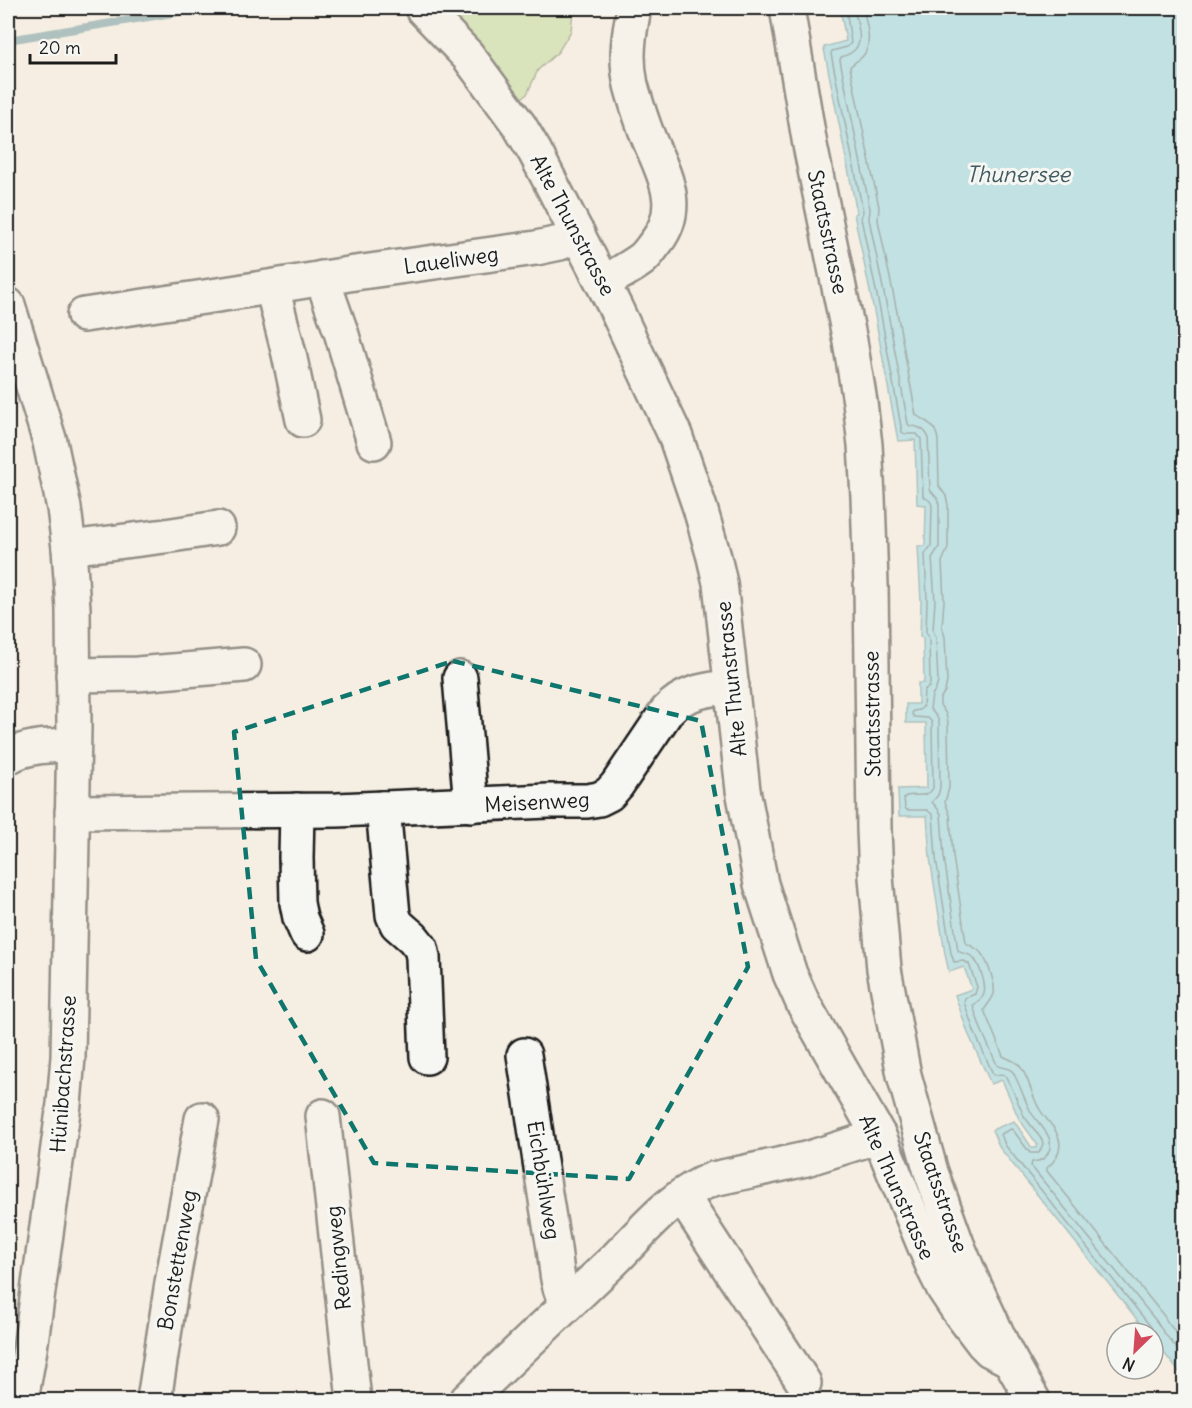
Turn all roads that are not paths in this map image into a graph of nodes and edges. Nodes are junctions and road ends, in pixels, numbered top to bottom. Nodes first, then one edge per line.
1 (422, 8) edge
2 (634, 8) edge
3 (787, 8) edge
4 (578, 234) junction
5 (322, 278) junction
6 (603, 283) junction
7 (272, 287) junction
8 (8, 304) edge
9 (84, 315) dead end
10 (303, 420) dead end
11 (374, 442) dead end
12 (218, 528) dead end
13 (69, 548) junction
14 (244, 664) dead end
15 (73, 675) junction
16 (460, 678) dead end
17 (732, 686) junction
18 (74, 745) junction
19 (8, 757) edge
20 (471, 805) junction
21 (383, 808) junction
22 (297, 810) junction
23 (72, 812) junction
24 (307, 934) dead end
25 (524, 1055) dead end
26 (427, 1057) dead end
27 (322, 1116) dead end
28 (202, 1119) dead end
29 (879, 1136) junction
30 (683, 1195) junction
31 (567, 1304) junction
32 (1010, 1360) junction
33 (804, 1383) dead end
34 (21, 1401) edge
35 (154, 1401) edge
36 (354, 1401) edge
37 (467, 1401) edge
38 (1033, 1401) edge

1 - 4 street, Alte Thunstrasse
2 - 6 street
3 - 32 street, Staatsstrasse
4 - 5 street, Laueliweg
4 - 6 street, Alte Thunstrasse
5 - 7 street, Laueliweg
5 - 11 street
6 - 17 street, Alte Thunstrasse
7 - 9 street, Laueliweg
7 - 10 street
8 - 13 street, Hünibachstrasse
12 - 13 street
13 - 15 street, Hünibachstrasse
14 - 15 street
15 - 18 street, Hünibachstrasse
16 - 20 street, Meisenweg
17 - 20 street, Meisenweg
17 - 29 street, Alte Thunstrasse
18 - 19 street
18 - 23 street, Hünibachstrasse
20 - 21 street, Meisenweg
21 - 22 street, Meisenweg
21 - 26 street
22 - 23 street, Meisenweg
22 - 24 street
23 - 34 street, Hünibachstrasse
25 - 31 street, Eichbühlweg
27 - 36 street, Redingweg
28 - 35 street, Bonstettenweg
29 - 30 street
29 - 32 street, Alte Thunstrasse
30 - 31 street
30 - 33 street
31 - 37 street
32 - 38 street, Staatsstrasse

